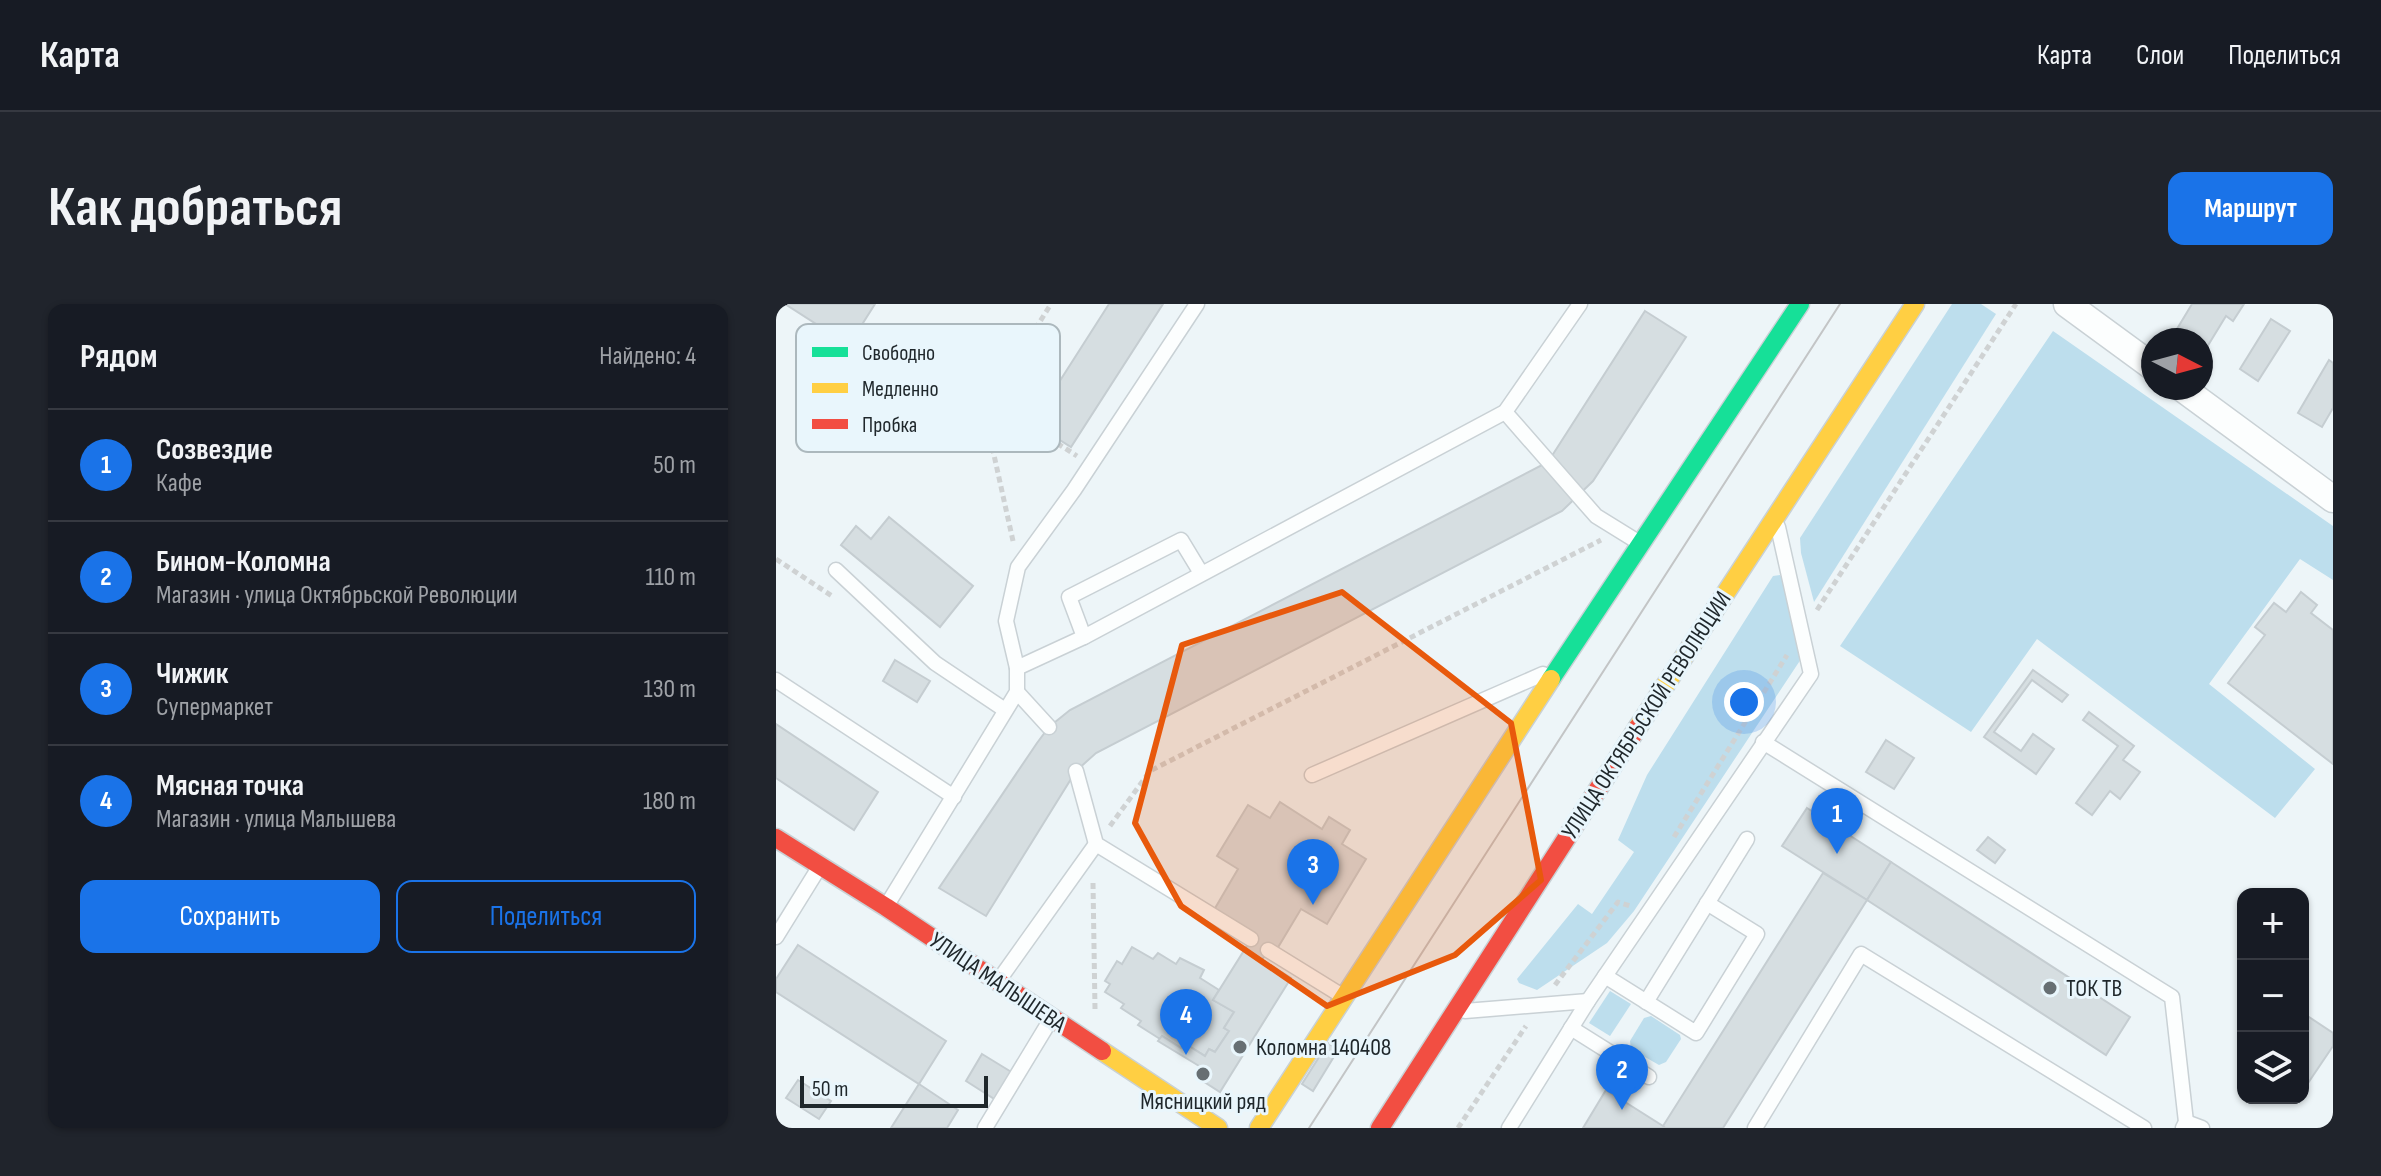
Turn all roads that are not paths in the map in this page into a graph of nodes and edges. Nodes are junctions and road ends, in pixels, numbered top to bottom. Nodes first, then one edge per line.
1 (1197, 304) edge
2 (1580, 304) edge
3 (1915, 304) edge
4 (2067, 304) edge
5 (1795, 306) edge
6 (2141, 358) edge
7 (2198, 400) edge
8 (1505, 412) junction
9 (2333, 499) edge
10 (1776, 518) junction
11 (1641, 544) junction
12 (836, 570) dead end
13 (1201, 573) junction
14 (1084, 637) junction
15 (1559, 667) junction
16 (1017, 668) junction
17 (776, 680) edge
18 (1017, 692) junction
19 (1005, 710) junction
20 (1049, 727) dead end
21 (1763, 742) junction
22 (1076, 771) dead end
23 (1312, 775) dead end
24 (954, 797) junction
25 (776, 838) edge
26 (1747, 839) dead end
27 (1096, 844) junction
28 (821, 866) junction
29 (1707, 903) junction
30 (886, 907) junction
31 (776, 937) edge
32 (1251, 939) dead end
33 (1268, 950) dead end
34 (1605, 976) junction
35 (998, 982) junction
36 (1344, 997) junction
37 (1588, 1001) junction
38 (1646, 1002) junction
39 (1455, 1012) junction
40 (1051, 1018) junction
41 (1571, 1028) junction
42 (1649, 1077) dead end
43 (2185, 1125) edge
44 (985, 1128) edge
45 (1218, 1128) edge
46 (1259, 1128) edge
47 (1380, 1128) edge
48 (1509, 1128) edge
49 (1755, 1128) edge
50 (2144, 1128) edge
51 (2202, 1128) edge

1 - 16 lane
2 - 8 lane
3 - 10 street, УЛИЦА ОКТЯБРЬСКОЙ РЕВОЛЮЦИИ
4 - 6 street
5 - 11 street
7 - 9 street
8 - 11 lane
8 - 13 lane
10 - 21 lane
10 - 39 street, УЛИЦА ОКТЯБРЬСКОЙ РЕВОЛЮЦИИ
11 - 15 street
12 - 19 lane
13 - 14 lane
13 - 14 lane
14 - 16 lane
15 - 23 lane
15 - 36 street
16 - 18 lane
17 - 24 lane
18 - 19 lane
18 - 20 lane
19 - 24 lane
21 - 34 lane
21 - 43 lane
22 - 27 lane
24 - 30 lane
25 - 28 street, УЛИЦА МАЛЫШЕВА
26 - 29 lane
27 - 32 lane
27 - 35 lane
28 - 30 street, УЛИЦА МАЛЫШЕВА
28 - 31 lane
29 - 38 lane
29 - 38 lane
30 - 35 street, УЛИЦА МАЛЫШЕВА
33 - 36 lane
34 - 37 lane
34 - 38 lane
35 - 40 street, УЛИЦА МАЛЫШЕВА
36 - 46 street
37 - 39 lane
37 - 41 lane
39 - 47 street, УЛИЦА ОКТЯБРЬСКОЙ РЕВОЛЮЦИИ
40 - 44 lane
40 - 45 street, УЛИЦА МАЛЫШЕВА
41 - 42 lane
41 - 48 lane
43 - 51 lane
49 - 50 lane

